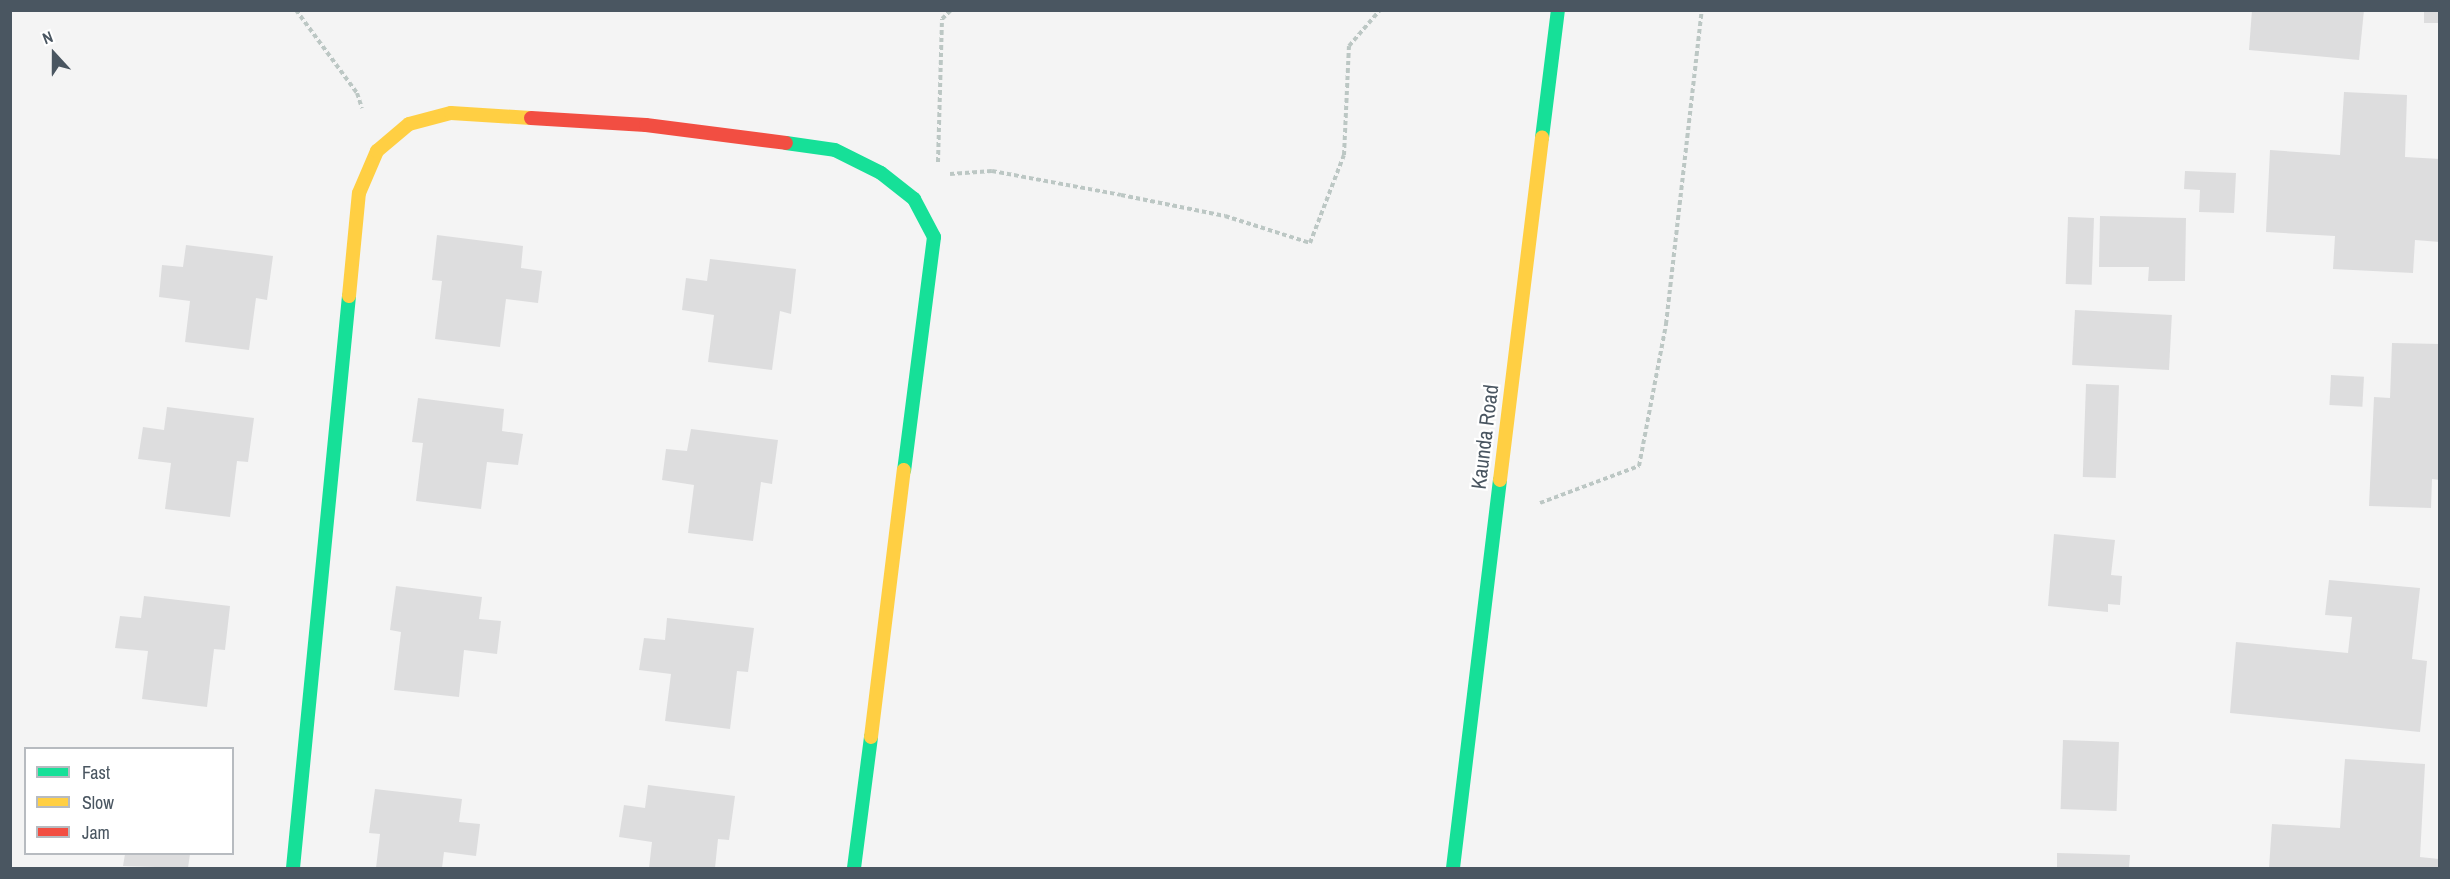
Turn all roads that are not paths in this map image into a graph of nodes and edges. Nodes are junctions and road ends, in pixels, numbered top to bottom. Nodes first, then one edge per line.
1 (1558, 10) edge
2 (293, 868) edge
3 (854, 868) edge
4 (1453, 868) edge

1 - 4 street, Kaunda Road
2 - 3 street

